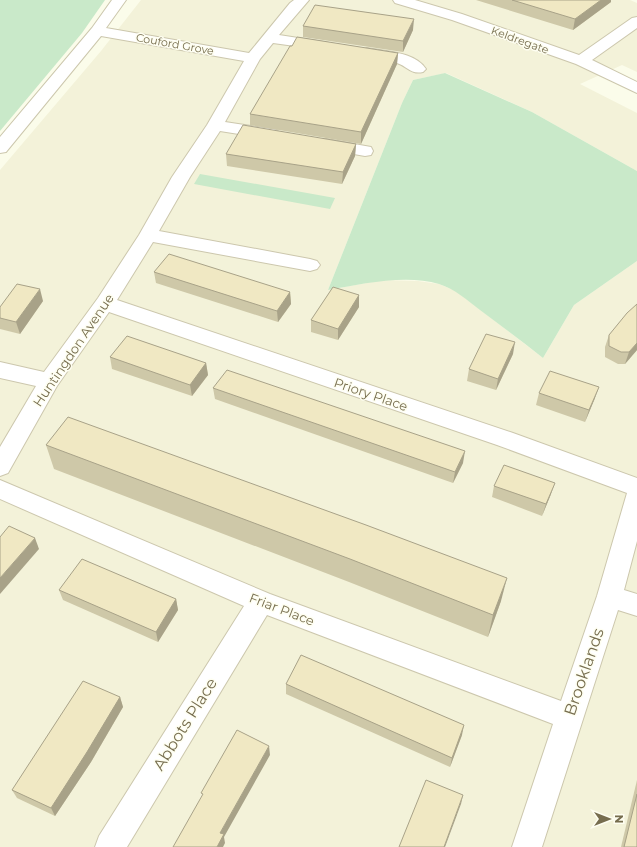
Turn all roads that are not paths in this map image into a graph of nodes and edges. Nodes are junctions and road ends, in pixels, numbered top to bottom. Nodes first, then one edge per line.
1 (119, 0) edge
2 (302, 0) edge
3 (400, 0) edge
4 (637, 21) edge
5 (97, 31) junction
6 (269, 38) junction
7 (340, 49) edge
8 (356, 52) edge
9 (253, 58) junction
10 (581, 61) junction
11 (418, 69) dead end
12 (637, 88) edge
13 (215, 125) junction
14 (283, 136) edge
15 (313, 142) edge
16 (0, 148) edge
17 (365, 151) dead end
18 (148, 235) junction
19 (310, 265) dead end
20 (105, 303) junction
21 (0, 370) edge
22 (49, 381) junction
23 (0, 467) edge
24 (637, 487) edge
25 (0, 489) edge
26 (637, 497) edge
27 (610, 596) junction
28 (261, 602) junction
29 (637, 605) edge
30 (569, 717) junction
31 (110, 847) edge
32 (527, 847) edge

1 - 5 street
2 - 6 street, Huntingdon Avenue
3 - 10 street, Keldregate
4 - 10 street
5 - 9 street, Couford Grove
5 - 16 street
6 - 7 street
6 - 9 street, Huntingdon Avenue
8 - 11 street
9 - 13 street, Huntingdon Avenue
10 - 12 street, Keldregate
13 - 14 street
13 - 18 street, Huntingdon Avenue
15 - 17 street
18 - 19 street
18 - 20 street, Huntingdon Avenue
20 - 22 street, Huntingdon Avenue
20 - 24 street, Priory Place
21 - 22 street
22 - 23 street, Huntingdon Avenue
25 - 28 street, Friar Place
26 - 27 street, Brooklands
27 - 29 street
27 - 30 street, Brooklands
28 - 30 street, Friar Place
28 - 31 street, Abbots Place
30 - 32 street, Brooklands

